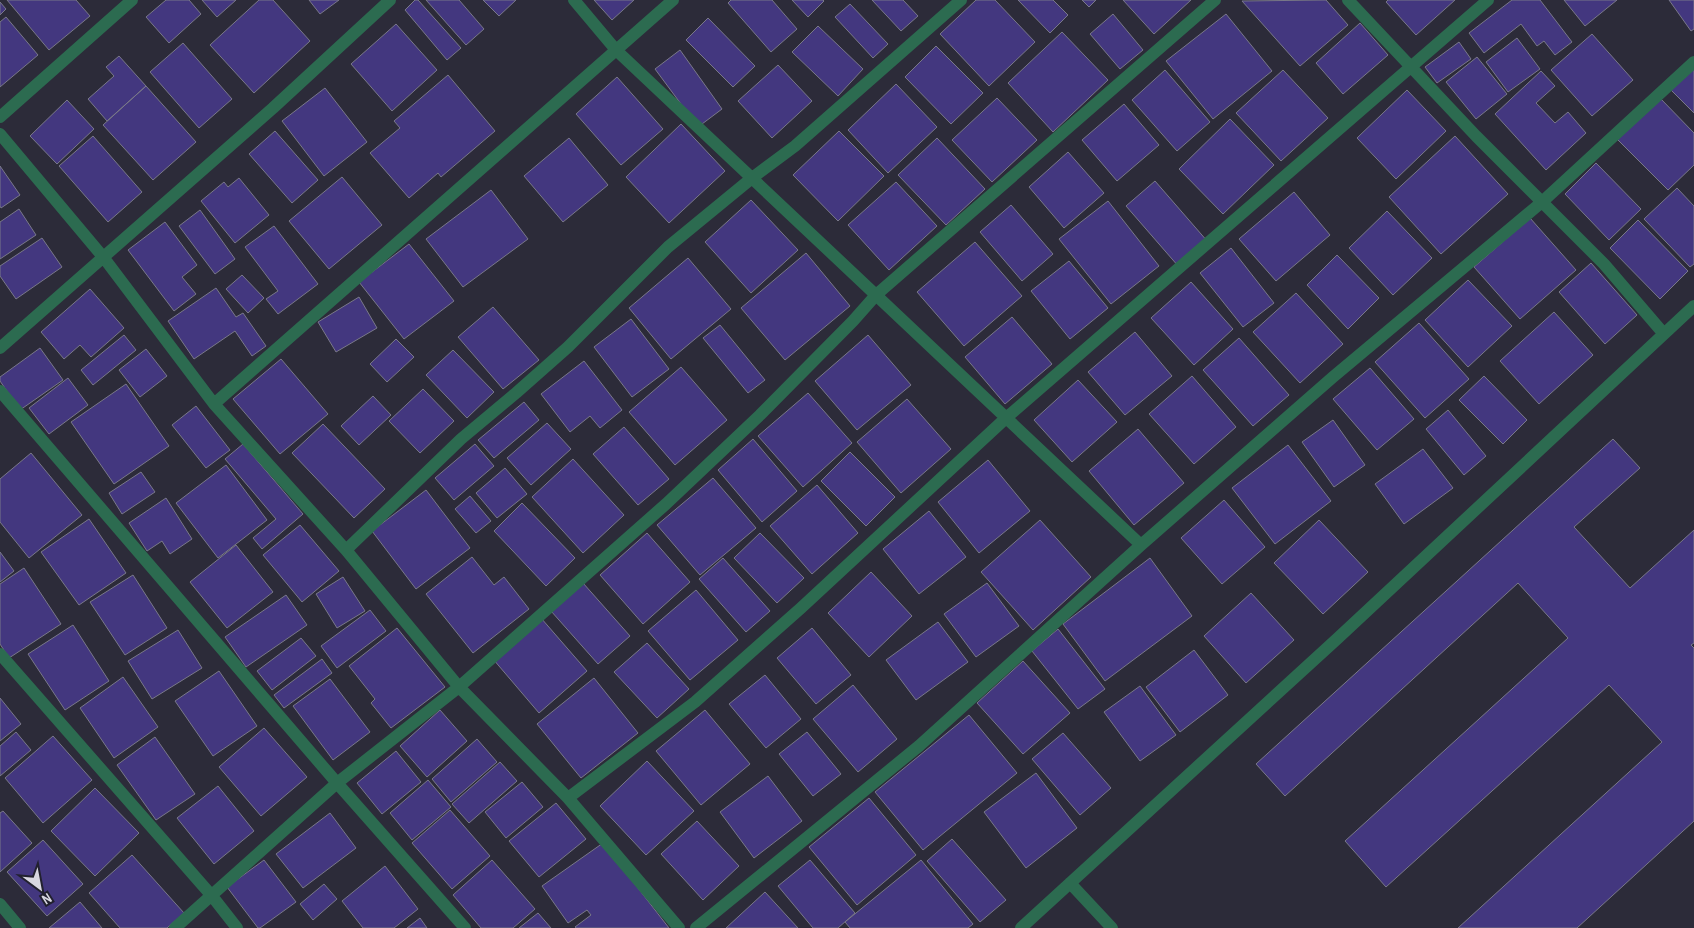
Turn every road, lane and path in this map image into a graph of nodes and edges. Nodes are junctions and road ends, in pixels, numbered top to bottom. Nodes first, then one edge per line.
1 (132, 0) edge
2 (390, 0) edge
3 (574, 0) edge
4 (673, 0) edge
5 (962, 0) edge
6 (1215, 0) edge
7 (1348, 0) edge
8 (1488, 0) edge
9 (616, 50) junction
10 (1694, 62) edge
11 (1411, 66) junction
12 (0, 117) edge
13 (0, 134) edge
14 (752, 178) junction
15 (1542, 202) junction
16 (104, 258) junction
17 (876, 295) junction
18 (1694, 306) edge
19 (1664, 334) junction
20 (0, 348) edge
21 (0, 391) edge
22 (214, 404) junction
23 (1006, 418) junction
24 (1141, 545) junction
25 (346, 550) junction
26 (0, 654) edge
27 (459, 687) junction
28 (337, 783) junction
29 (568, 798) junction
30 (1070, 883) junction
31 (212, 896) junction
32 (0, 904) edge
33 (20, 928) edge
34 (175, 928) edge
35 (237, 928) edge
36 (465, 928) edge
37 (680, 928) edge
38 (696, 928) edge
39 (1021, 928) edge
40 (1112, 928) edge

1 - 12 street
2 - 16 street
3 - 9 street
4 - 9 street
5 - 14 street
6 - 17 street
7 - 11 street
8 - 11 street
9 - 14 street
9 - 22 street
10 - 15 street
11 - 15 street
11 - 23 street
13 - 16 street
14 - 17 street
14 - 25 street
15 - 19 street
15 - 24 street
16 - 20 street
16 - 22 street
17 - 23 street
17 - 27 street
18 - 19 street
19 - 30 street
21 - 28 street
22 - 25 street
23 - 24 street
23 - 29 street
24 - 38 street
25 - 27 street
26 - 31 street
27 - 28 street
27 - 29 street
28 - 31 street
28 - 36 street
29 - 37 street
30 - 39 street
30 - 40 street
31 - 34 street
31 - 35 street
32 - 33 street

